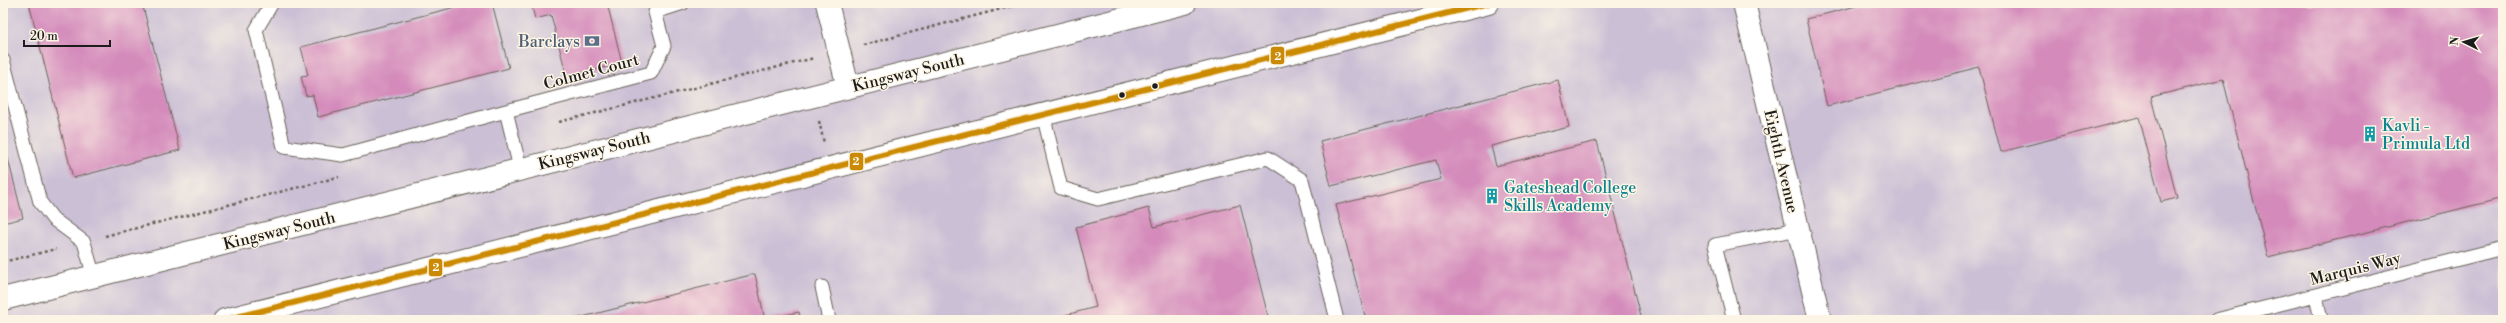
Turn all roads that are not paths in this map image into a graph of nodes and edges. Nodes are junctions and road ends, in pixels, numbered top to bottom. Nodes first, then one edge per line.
1 (272, 3) edge
2 (683, 3) edge
3 (827, 3) edge
4 (1184, 3) edge
5 (1488, 3) edge
6 (1744, 3) edge
7 (3, 60) edge
8 (848, 87) junction
9 (506, 111) junction
10 (1043, 114) junction
11 (520, 168) junction
12 (1798, 230) junction
13 (2503, 248) edge
14 (94, 277) junction
15 (822, 287) dead end
16 (2316, 295) junction
17 (3, 299) edge
18 (225, 320) edge
19 (829, 320) edge
20 (1337, 320) edge
21 (1734, 320) edge
22 (1820, 320) edge
23 (2216, 320) edge
24 (2322, 320) edge

1 - 9 lane, Colmet Court
2 - 9 lane, Colmet Court
3 - 8 street
4 - 8 street, Kingsway South
5 - 10 street
6 - 12 street, Eighth Avenue
7 - 14 lane
8 - 11 street, Kingsway South
9 - 11 lane
10 - 18 street
10 - 20 lane
11 - 14 street, Kingsway South
12 - 21 lane
12 - 22 street, Eighth Avenue
13 - 16 lane, Marquis Way
14 - 17 street, Kingsway South
15 - 19 lane
16 - 23 lane, Marquis Way
16 - 24 lane

